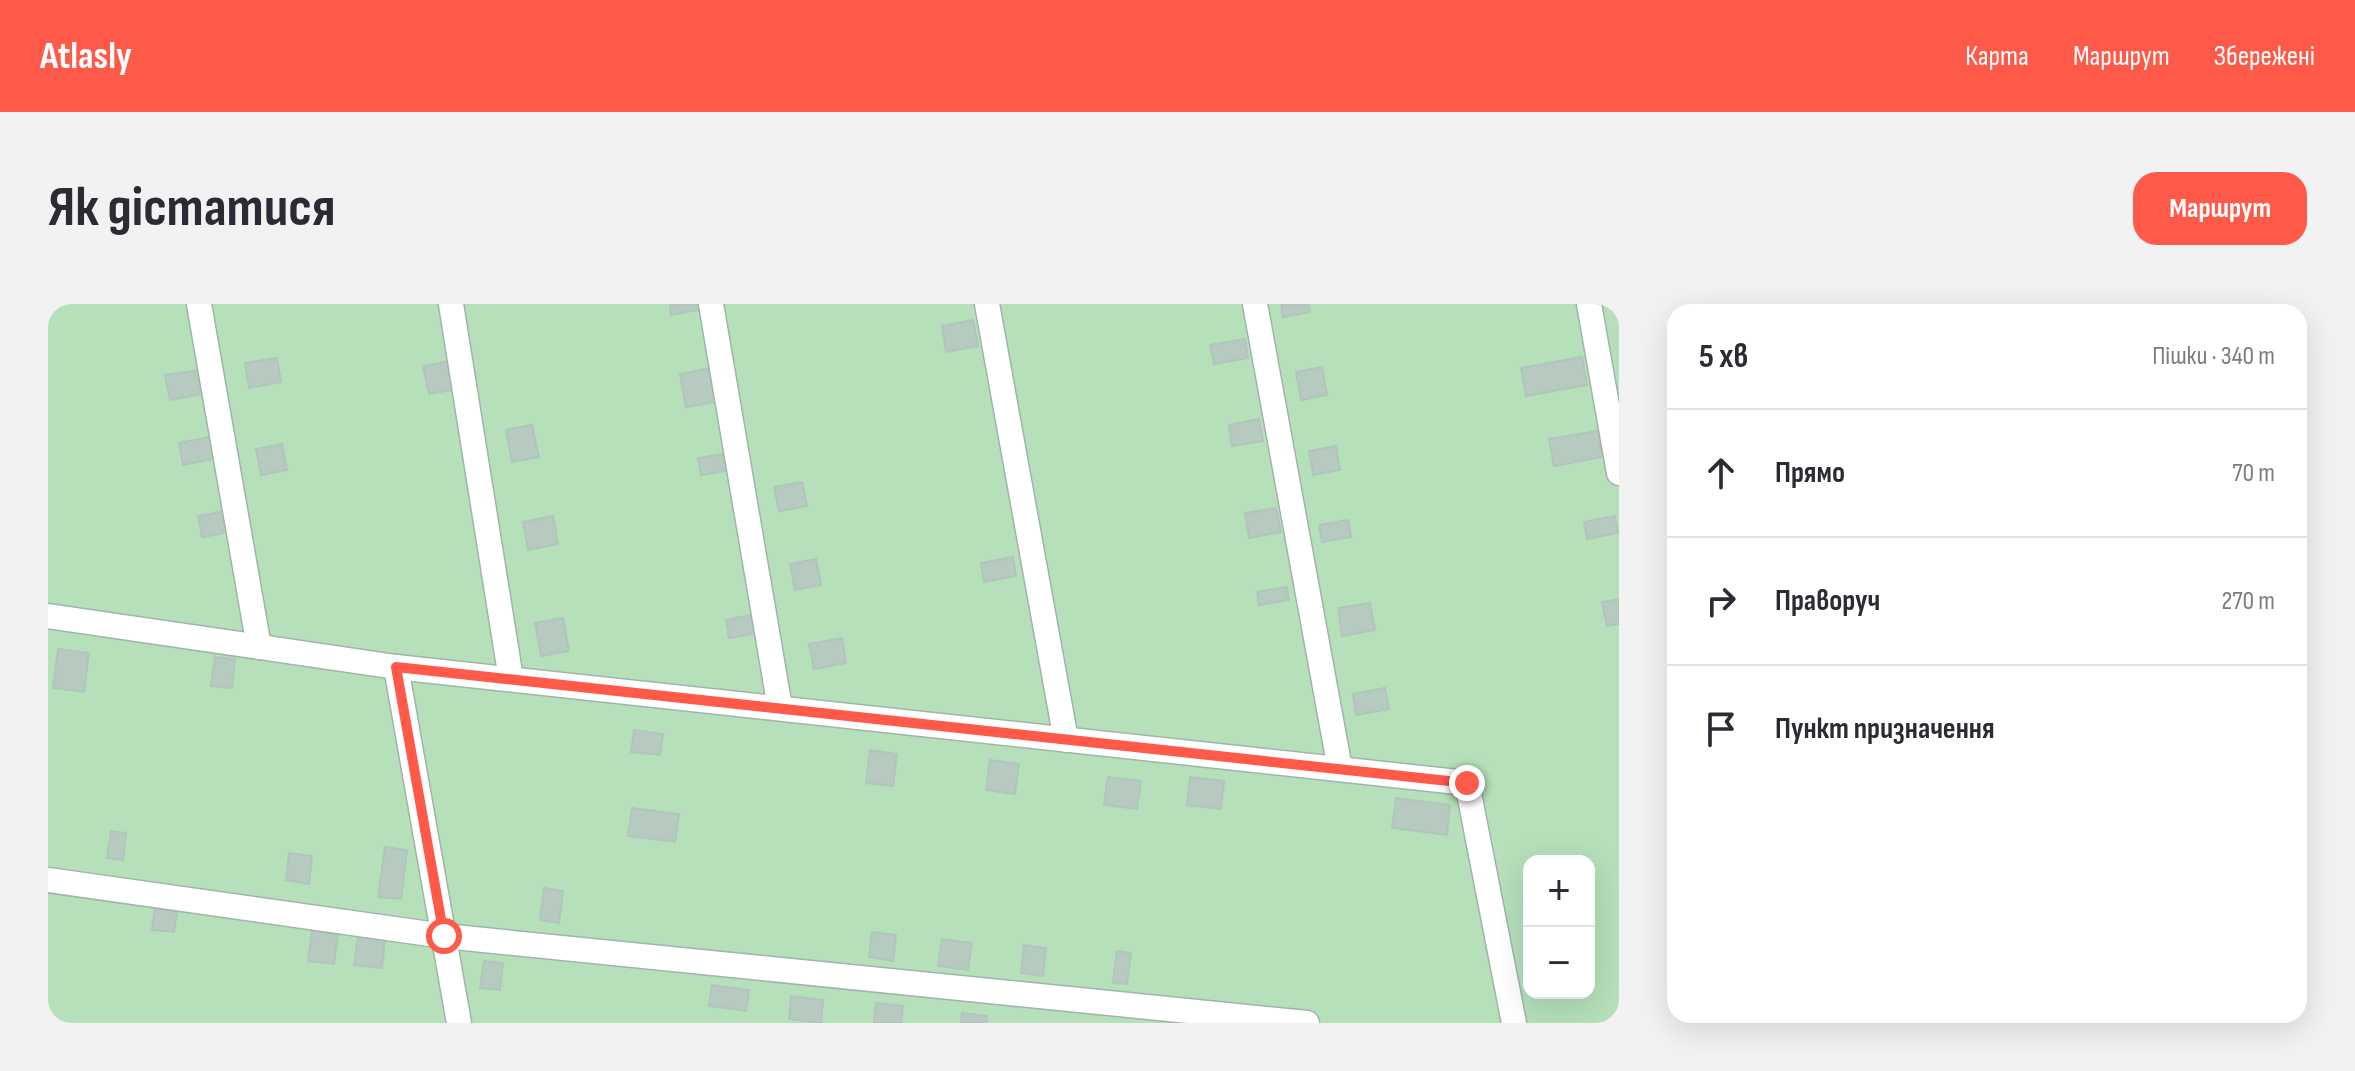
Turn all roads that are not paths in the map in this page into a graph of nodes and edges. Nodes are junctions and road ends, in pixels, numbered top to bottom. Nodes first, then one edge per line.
1 (199, 304) edge
2 (451, 304) edge
3 (711, 304) edge
4 (987, 304) edge
5 (1255, 304) edge
6 (1589, 304) edge
7 (1619, 473) edge
8 (48, 616) edge
9 (259, 647) junction
10 (396, 667) junction
11 (511, 679) junction
12 (780, 708) junction
13 (1066, 740) junction
14 (1340, 769) junction
15 (48, 880) edge
16 (444, 936) junction
17 (459, 1023) edge
18 (1307, 1023) edge
19 (1514, 1023) edge

1 - 9 lane
2 - 11 lane
3 - 12 lane
4 - 13 lane
5 - 14 lane
6 - 7 lane
8 - 9 lane
9 - 10 lane
10 - 11 lane
10 - 16 lane
11 - 12 lane
12 - 13 lane
13 - 14 lane
14 - 19 lane
15 - 16 lane
16 - 17 lane
16 - 18 lane

